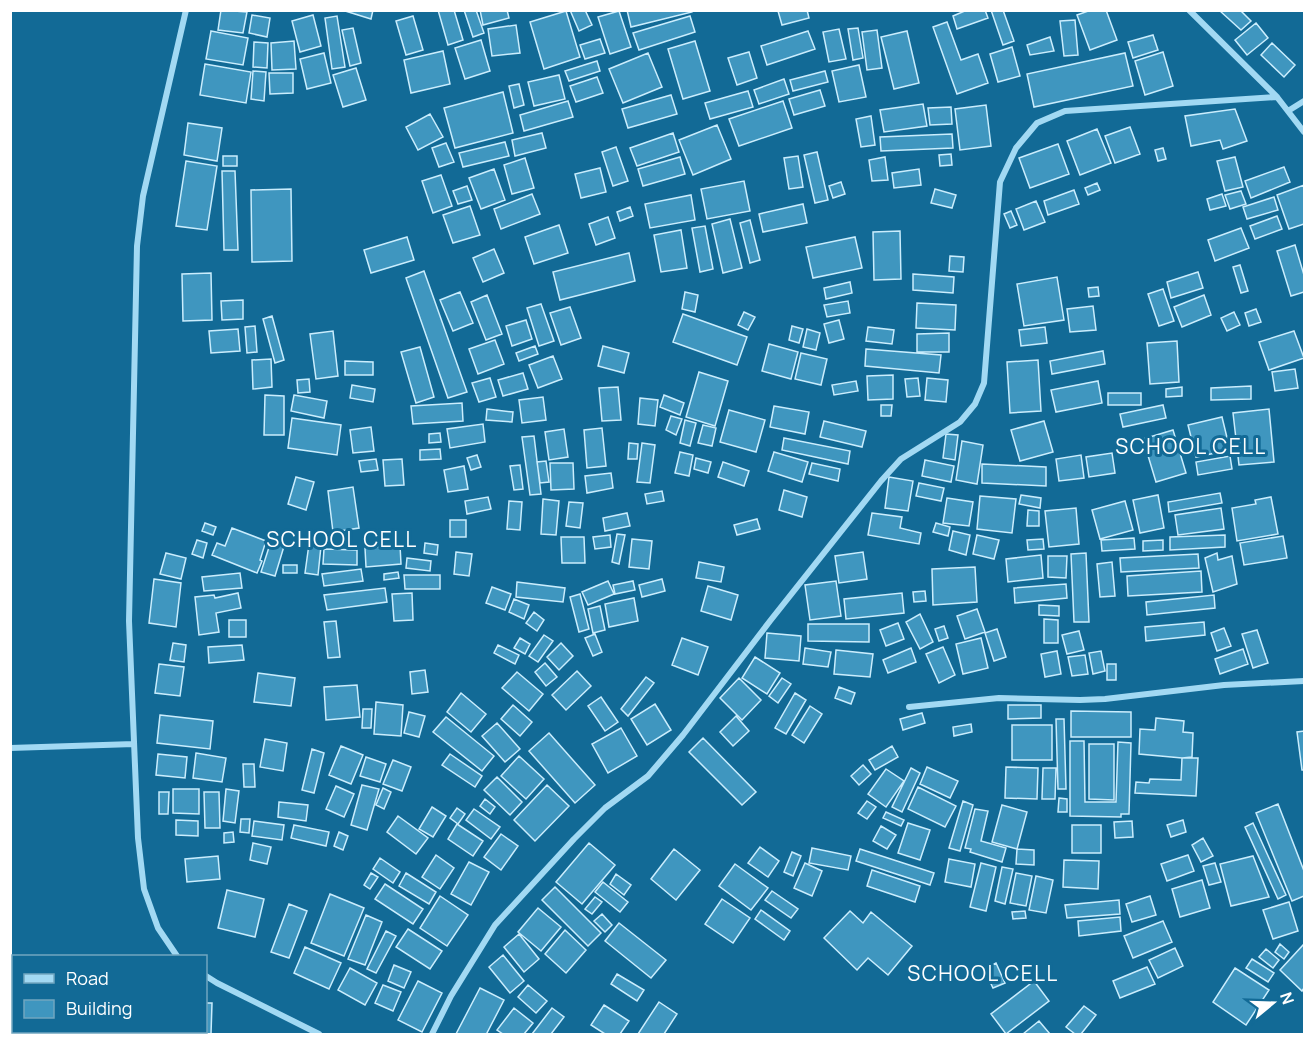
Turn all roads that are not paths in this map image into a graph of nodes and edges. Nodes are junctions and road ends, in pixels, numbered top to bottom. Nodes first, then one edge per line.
1 (186, 10) edge
2 (1189, 10) edge
3 (1277, 97) junction
4 (1305, 101) edge
5 (1288, 111) junction
6 (1305, 132) edge
7 (1305, 681) edge
8 (909, 706) dead end
9 (134, 744) junction
10 (10, 748) edge
11 (176, 955) edge
12 (207, 977) edge
13 (319, 1035) edge
14 (432, 1035) edge

1 - 9 street
2 - 3 street
3 - 5 street
3 - 14 street
4 - 5 street
5 - 6 street
7 - 8 street
9 - 10 street
9 - 11 street
12 - 13 street

